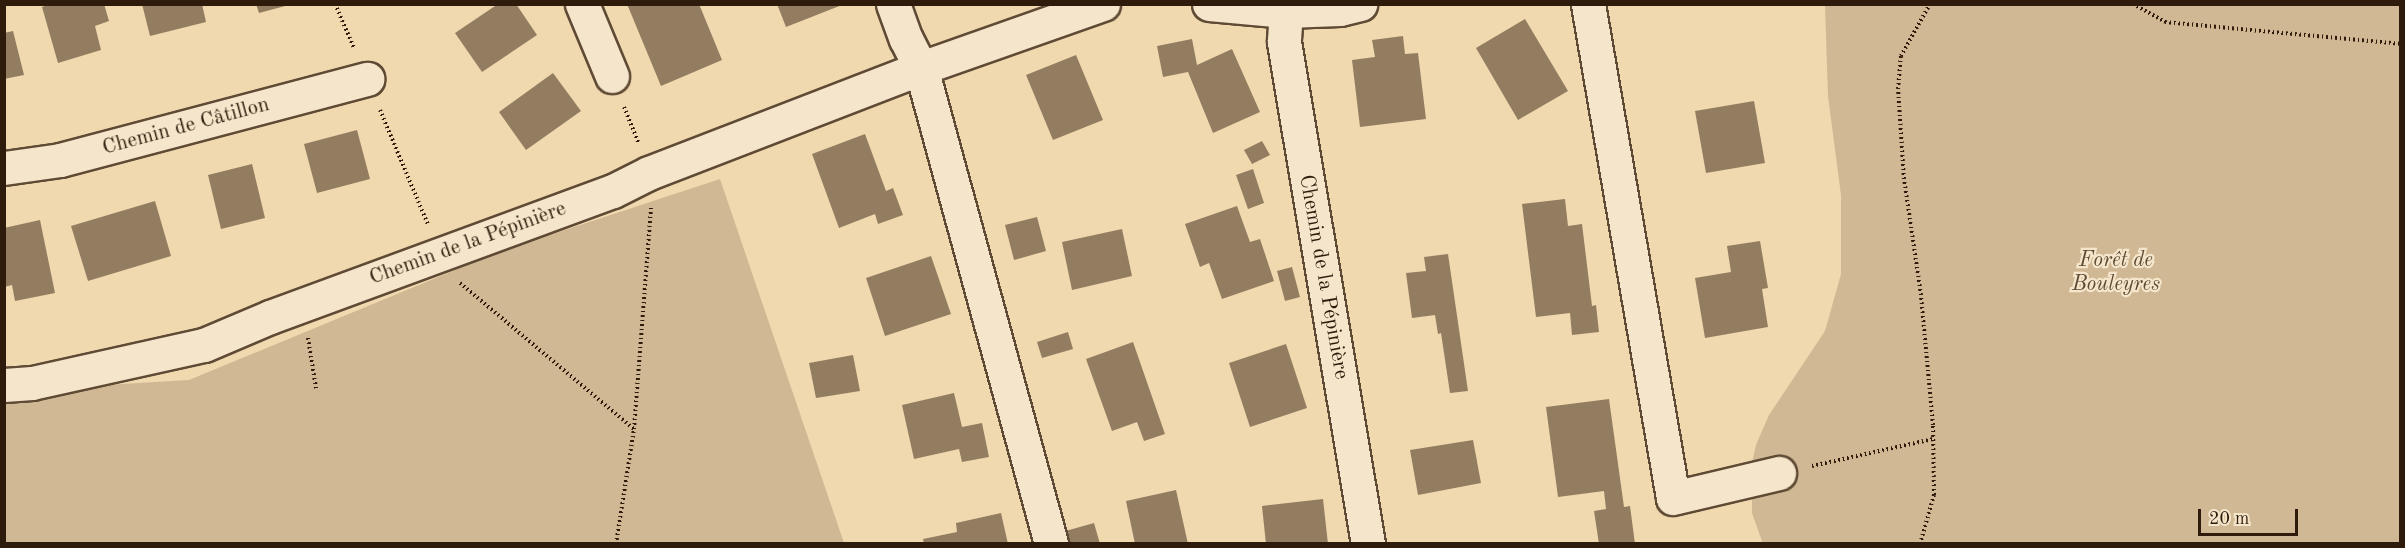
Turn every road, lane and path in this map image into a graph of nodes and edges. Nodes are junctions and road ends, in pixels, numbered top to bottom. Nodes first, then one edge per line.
1 (335, 4) edge
2 (582, 4) edge
3 (893, 4) edge
4 (1103, 4) edge
5 (1209, 4) edge
6 (1360, 4) edge
7 (1588, 4) edge
8 (1930, 4) edge
9 (2133, 4) edge
10 (1286, 11) junction
11 (2400, 44) edge
12 (921, 68) junction
13 (612, 76) joint
14 (367, 79) junction
15 (4, 168) edge
16 (649, 173) junction
17 (439, 253) junction
18 (4, 385) edge
19 (634, 429) junction
20 (1933, 439) junction
21 (1779, 473) joint
22 (616, 543) edge
23 (1051, 543) edge
24 (1368, 543) edge
25 (1920, 543) edge

1 - 14 path
2 - 13 street
3 - 12 street
4 - 12 street, Chemin de la Pépinière
5 - 10 street
6 - 10 street
7 - 21 street
8 - 20 path
9 - 11 path
10 - 24 street, Chemin de la Pépinière
12 - 16 street, Chemin de la Pépinière
12 - 23 street
13 - 16 path
14 - 15 street, Chemin de Câtillon
14 - 17 path
16 - 17 street, Chemin de la Pépinière
16 - 19 path
17 - 18 street, Chemin de la Pépinière
17 - 19 path
19 - 22 path
20 - 21 path
20 - 25 path

